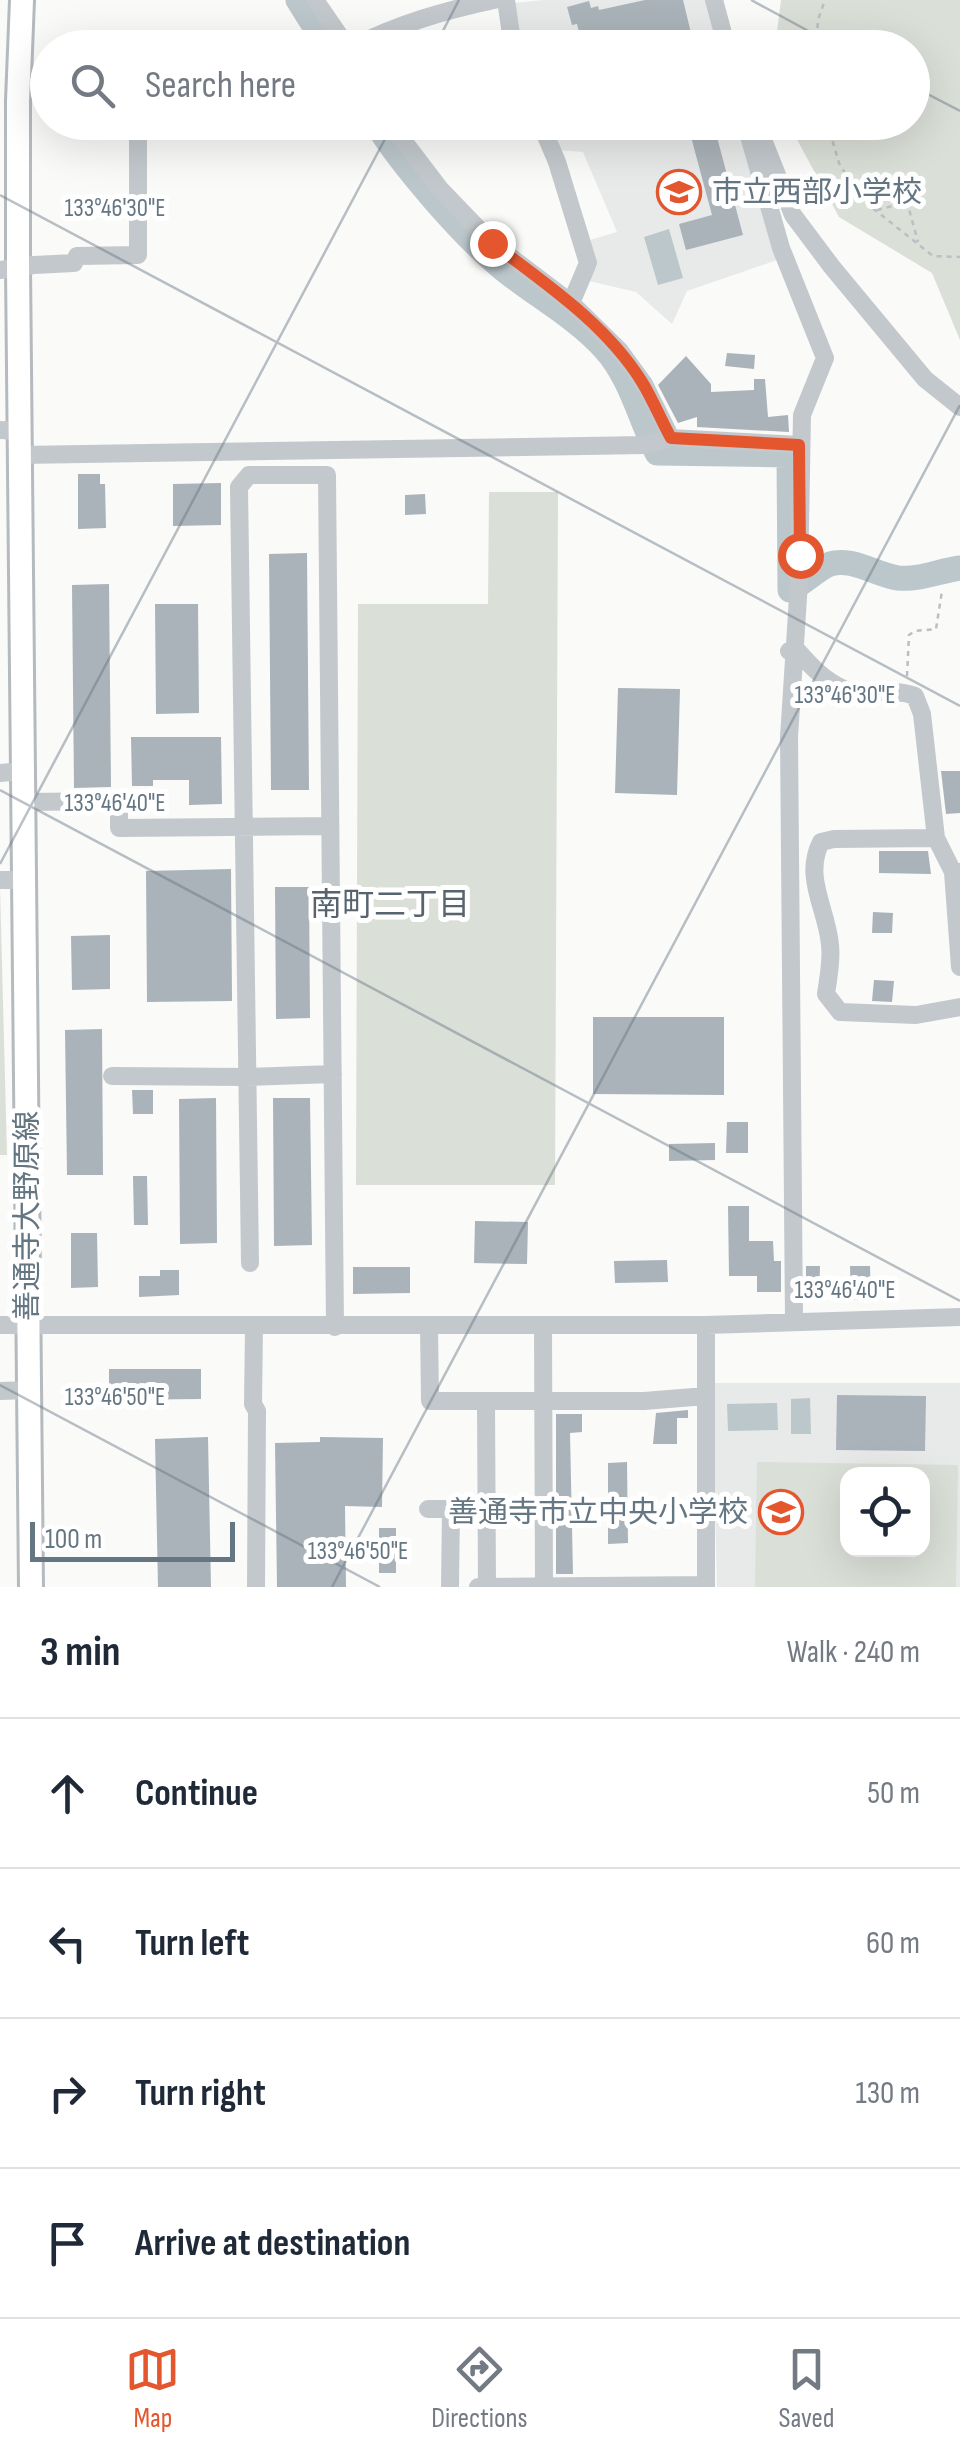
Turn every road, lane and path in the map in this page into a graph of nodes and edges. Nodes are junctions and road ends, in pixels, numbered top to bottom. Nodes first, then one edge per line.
1 (22, 0) edge
2 (315, 0) edge
3 (494, 0) edge
4 (506, 0) edge
5 (714, 0) edge
6 (825, 0) edge
7 (336, 30) edge
8 (389, 30) edge
9 (510, 30) edge
10 (722, 30) edge
11 (817, 30) edge
12 (9, 83) edge
13 (138, 140) edge
14 (403, 140) edge
15 (548, 140) edge
16 (750, 140) edge
17 (763, 140) edge
18 (831, 140) edge
19 (875, 210) junction
20 (918, 243) junction
21 (960, 257) edge
22 (9, 269) edge
23 (571, 303) junction
24 (960, 407) edge
25 (10, 430) edge
26 (660, 441) junction
27 (799, 445) junction
28 (21, 455) junction
29 (942, 591) dead end
30 (790, 651) junction
31 (906, 692) junction
32 (11, 772) edge
33 (24, 802) junction
34 (328, 826) junction
35 (245, 827) junction
36 (936, 838) junction
37 (956, 872) edge
38 (0, 880) edge
39 (25, 880) junction
40 (960, 968) edge
41 (960, 1007) edge
42 (333, 1074) junction
43 (112, 1076) dead end
44 (244, 1077) junction
45 (250, 1263) dead end
46 (960, 1316) edge
47 (794, 1320) junction
48 (0, 1324) edge
49 (706, 1324) junction
50 (27, 1326) junction
51 (429, 1326) junction
52 (543, 1326) junction
53 (254, 1327) junction
54 (335, 1327) junction
55 (29, 1390) junction
56 (0, 1391) edge
57 (706, 1396) junction
58 (486, 1401) junction
59 (543, 1402) junction
60 (428, 1509) dead end
61 (451, 1509) junction
62 (544, 1509) junction
63 (484, 1510) junction
64 (544, 1586) edge
65 (706, 1586) edge
66 (31, 1587) edge
67 (256, 1587) edge
68 (450, 1587) edge
69 (478, 1587) edge
70 (487, 1587) edge

1 - 12 main road, 善通寺大野原線
2 - 7 street
3 - 8 street
4 - 9 street
5 - 10 street
6 - 11 path
12 - 22 main road, 善通寺大野原線
13 - 22 street
14 - 23 street
15 - 23 street
16 - 27 street
17 - 24 street
18 - 19 path
19 - 20 path
19 - 20 path
20 - 21 path
22 - 25 main road, 善通寺大野原線
23 - 26 street
25 - 28 main road, 善通寺大野原線
26 - 27 street
26 - 28 street
27 - 30 street
28 - 32 main road, 善通寺大野原線
29 - 31 path
30 - 31 street
30 - 47 street
31 - 36 street
32 - 33 main road, 善通寺大野原線
33 - 35 street
33 - 39 main road, 善通寺大野原線
34 - 35 street
34 - 35 street
34 - 42 street
35 - 44 street
36 - 37 street
36 - 41 street
37 - 40 street
38 - 39 street
39 - 50 main road, 善通寺大野原線
42 - 44 street
42 - 54 street
43 - 44 street
44 - 45 street
46 - 47 street
47 - 49 street
48 - 50 street
49 - 52 street
49 - 57 street
50 - 53 street
50 - 55 main road, 善通寺大野原線
51 - 52 street
51 - 54 street
51 - 58 street
52 - 59 street
53 - 54 street
53 - 67 street
55 - 56 street
55 - 66 main road, 善通寺大野原線
57 - 59 street
57 - 65 street
58 - 59 street
58 - 63 street
59 - 62 street
60 - 61 street
61 - 63 street
61 - 68 street
62 - 63 street
62 - 64 street
63 - 70 street
64 - 65 street
64 - 70 street
69 - 70 street

